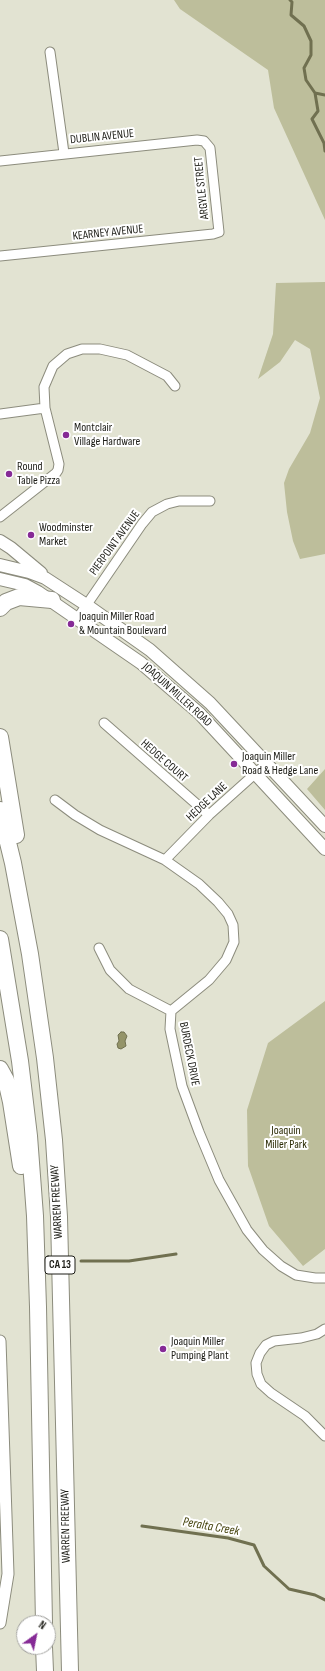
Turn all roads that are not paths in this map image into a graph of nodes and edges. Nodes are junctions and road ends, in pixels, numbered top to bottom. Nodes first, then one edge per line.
1 (50, 52) dead end
2 (206, 142) joint
3 (64, 153) junction
4 (0, 161) edge
5 (219, 232) joint
6 (0, 256) edge
7 (175, 386) dead end
8 (45, 408) junction
9 (0, 414) edge
10 (210, 501) dead end
11 (0, 517) edge
12 (0, 541) edge
13 (0, 565) edge
14 (0, 579) edge
15 (56, 594) junction
16 (86, 604) junction
17 (0, 608) edge
18 (77, 619) junction
19 (104, 723) dead end
20 (0, 737) edge
21 (267, 763) junction
22 (256, 774) junction
23 (55, 800) dead end
24 (0, 810) edge
25 (209, 815) junction
26 (325, 826) edge
27 (325, 849) edge
28 (165, 860) junction
29 (13, 862) junction
30 (0, 939) edge
31 (99, 948) dead end
32 (171, 1011) junction
33 (1, 1070) edge
34 (325, 1278) edge
35 (38, 1307) junction
36 (325, 1329) edge
37 (0, 1341) edge
38 (325, 1436) edge
39 (44, 1615) edge
40 (0, 1623) edge
41 (44, 1655) edge
42 (45, 1671) edge
43 (70, 1671) edge

1 - 3 street
2 - 3 street, DUBLIN AVENUE
2 - 5 street, ARGYLE STREET
3 - 4 street, DUBLIN AVENUE
5 - 6 street, KEARNEY AVENUE
7 - 8 street
8 - 9 street
8 - 11 street
10 - 16 street, PIERPOINT AVENUE
12 - 15 main road
13 - 15 main road, JOAQUIN MILLER ROAD
14 - 15 main road, JOAQUIN MILLER ROAD
15 - 16 main road, JOAQUIN MILLER ROAD
15 - 17 highway
15 - 18 main road, JOAQUIN MILLER ROAD
16 - 18 street, PIERPOINT AVENUE
16 - 21 main road, JOAQUIN MILLER ROAD
18 - 22 main road, JOAQUIN MILLER ROAD
19 - 25 street, HEDGE COURT
20 - 29 highway
21 - 22 street, HEDGE LANE
21 - 26 main road, JOAQUIN MILLER ROAD
22 - 25 street, HEDGE LANE
22 - 27 main road, JOAQUIN MILLER ROAD
23 - 28 street, BURDECK DRIVE
24 - 29 highway, WARREN FREEWAY / CA 13
25 - 28 street, HEDGE LANE
28 - 32 street, BURDECK DRIVE
29 - 43 highway, WARREN FREEWAY / CA 13
30 - 35 highway, WARREN FREEWAY / CA 13
31 - 32 street
32 - 34 street, BURDECK DRIVE
33 - 35 highway
35 - 39 highway, WARREN FREEWAY / CA 13
36 - 38 street
37 - 40 street
41 - 42 highway

